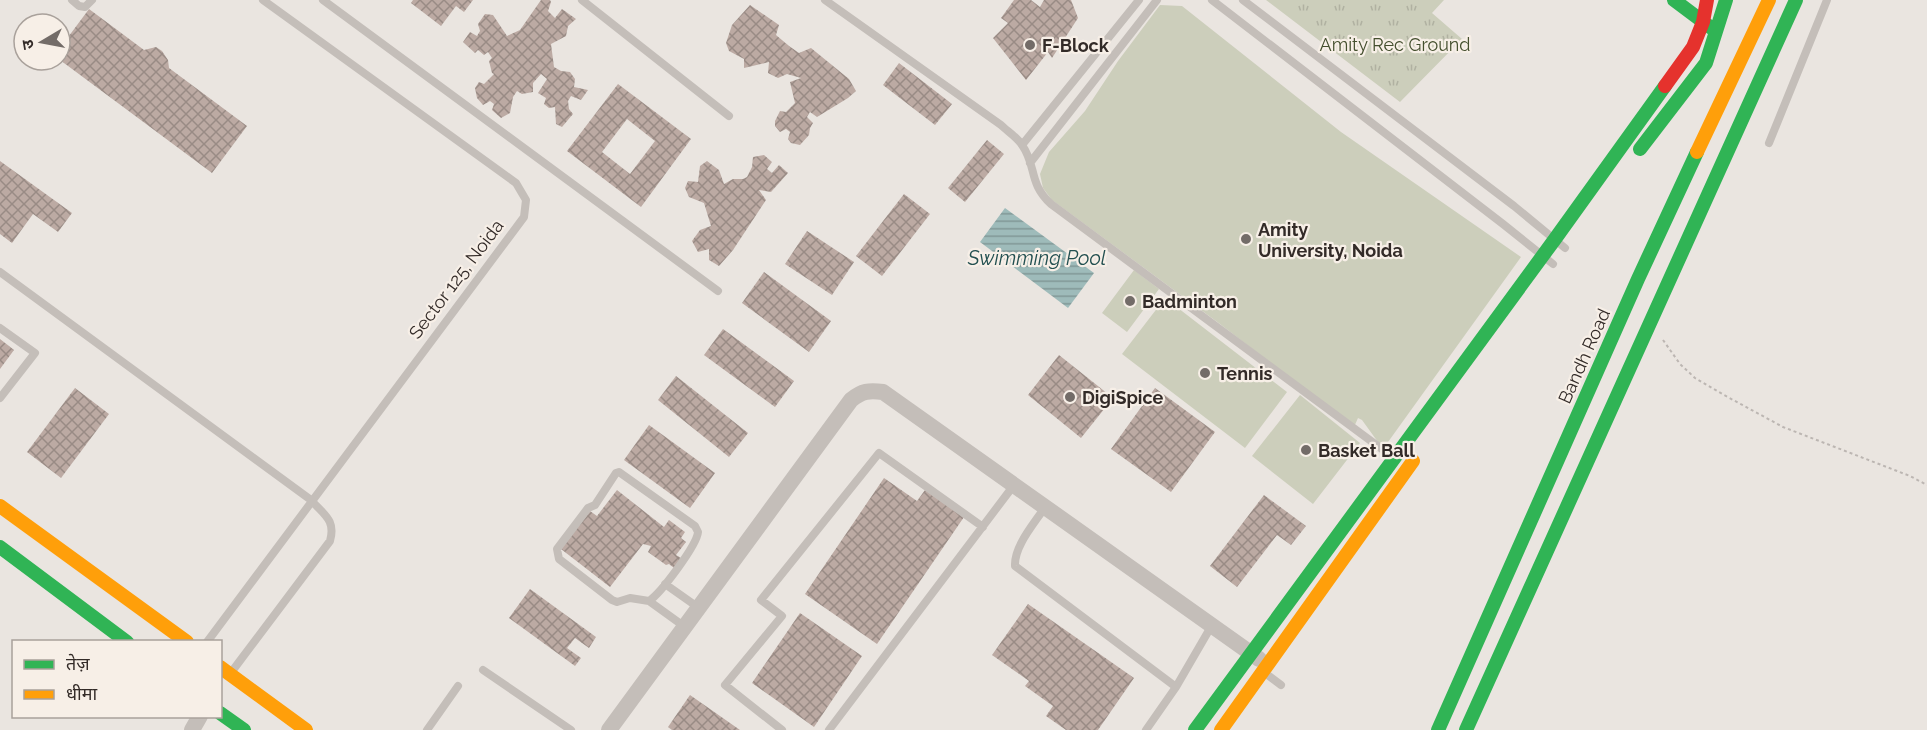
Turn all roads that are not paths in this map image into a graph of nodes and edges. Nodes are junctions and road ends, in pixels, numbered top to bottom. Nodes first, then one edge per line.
1 (72, 0) edge
2 (92, 0) edge
3 (263, 0) edge
4 (323, 0) edge
5 (582, 0) edge
6 (825, 0) edge
7 (1139, 0) edge
8 (1157, 0) edge
9 (1212, 0) edge
10 (1243, 0) edge
11 (1674, 0) edge
12 (1726, 0) edge
13 (1769, 0) edge
14 (1796, 0) edge
15 (1827, 0) edge
16 (1705, 1) edge
17 (1721, 15) junction
18 (1703, 21) junction
19 (1716, 32) junction
20 (729, 116) dead end
21 (1769, 143) dead end
22 (1022, 145) junction
23 (1633, 157) dead end
24 (1030, 163) junction
25 (1564, 242) junction
26 (1548, 260) junction
27 (0, 272) edge
28 (718, 291) dead end
29 (1525, 303) dead end
30 (0, 328) edge
31 (0, 398) edge
32 (1420, 450) dead end
33 (1394, 458) junction
34 (1014, 485) junction
35 (311, 500) junction
36 (0, 506) edge
37 (1045, 507) junction
38 (983, 527) junction
39 (0, 547) edge
40 (665, 584) junction
41 (649, 601) junction
42 (699, 608) junction
43 (1212, 625) junction
44 (684, 627) junction
45 (124, 640) edge
46 (184, 640) edge
47 (208, 640) edge
48 (1251, 653) junction
49 (1265, 668) junction
50 (483, 670) dead end
51 (224, 676) edge
52 (1281, 685) dead end
53 (458, 686) dead end
54 (1176, 687) junction
55 (222, 714) edge
56 (243, 730) edge
57 (306, 730) edge
58 (427, 730) edge
59 (571, 730) edge
60 (609, 730) edge
61 (782, 730) edge
62 (829, 730) edge
63 (1146, 730) edge
64 (1195, 730) edge
65 (1221, 730) edge
66 (1438, 730) edge
67 (1466, 730) edge

1 - 2 lane
3 - 35 lane, Sector 125, Noida
4 - 28 lane
5 - 20 lane
6 - 22 lane
7 - 22 lane
8 - 24 lane
9 - 26 lane
10 - 25 lane
11 - 18 street
12 - 17 street
13 - 66 street, Bandh Road
14 - 67 street
15 - 21 lane
16 - 17 street
16 - 18 street
17 - 19 street
18 - 19 street
18 - 25 street
19 - 23 street
22 - 24 lane
24 - 33 lane
25 - 26 street
26 - 29 street
26 - 33 street
27 - 35 lane
30 - 31 lane
32 - 49 street
33 - 48 street
34 - 37 street
34 - 38 lane
34 - 42 street
35 - 47 lane, Sector 125, Noida
35 - 51 lane
36 - 46 street
37 - 43 street
37 - 54 lane
38 - 61 lane
38 - 62 lane
39 - 45 street
40 - 41 lane
40 - 41 lane
40 - 42 lane
41 - 44 lane
42 - 44 street
43 - 48 street
43 - 54 lane
44 - 60 street
48 - 49 street
48 - 64 street
49 - 52 lane
49 - 65 street
50 - 59 lane
51 - 57 street
53 - 58 lane
54 - 63 lane
55 - 56 street

